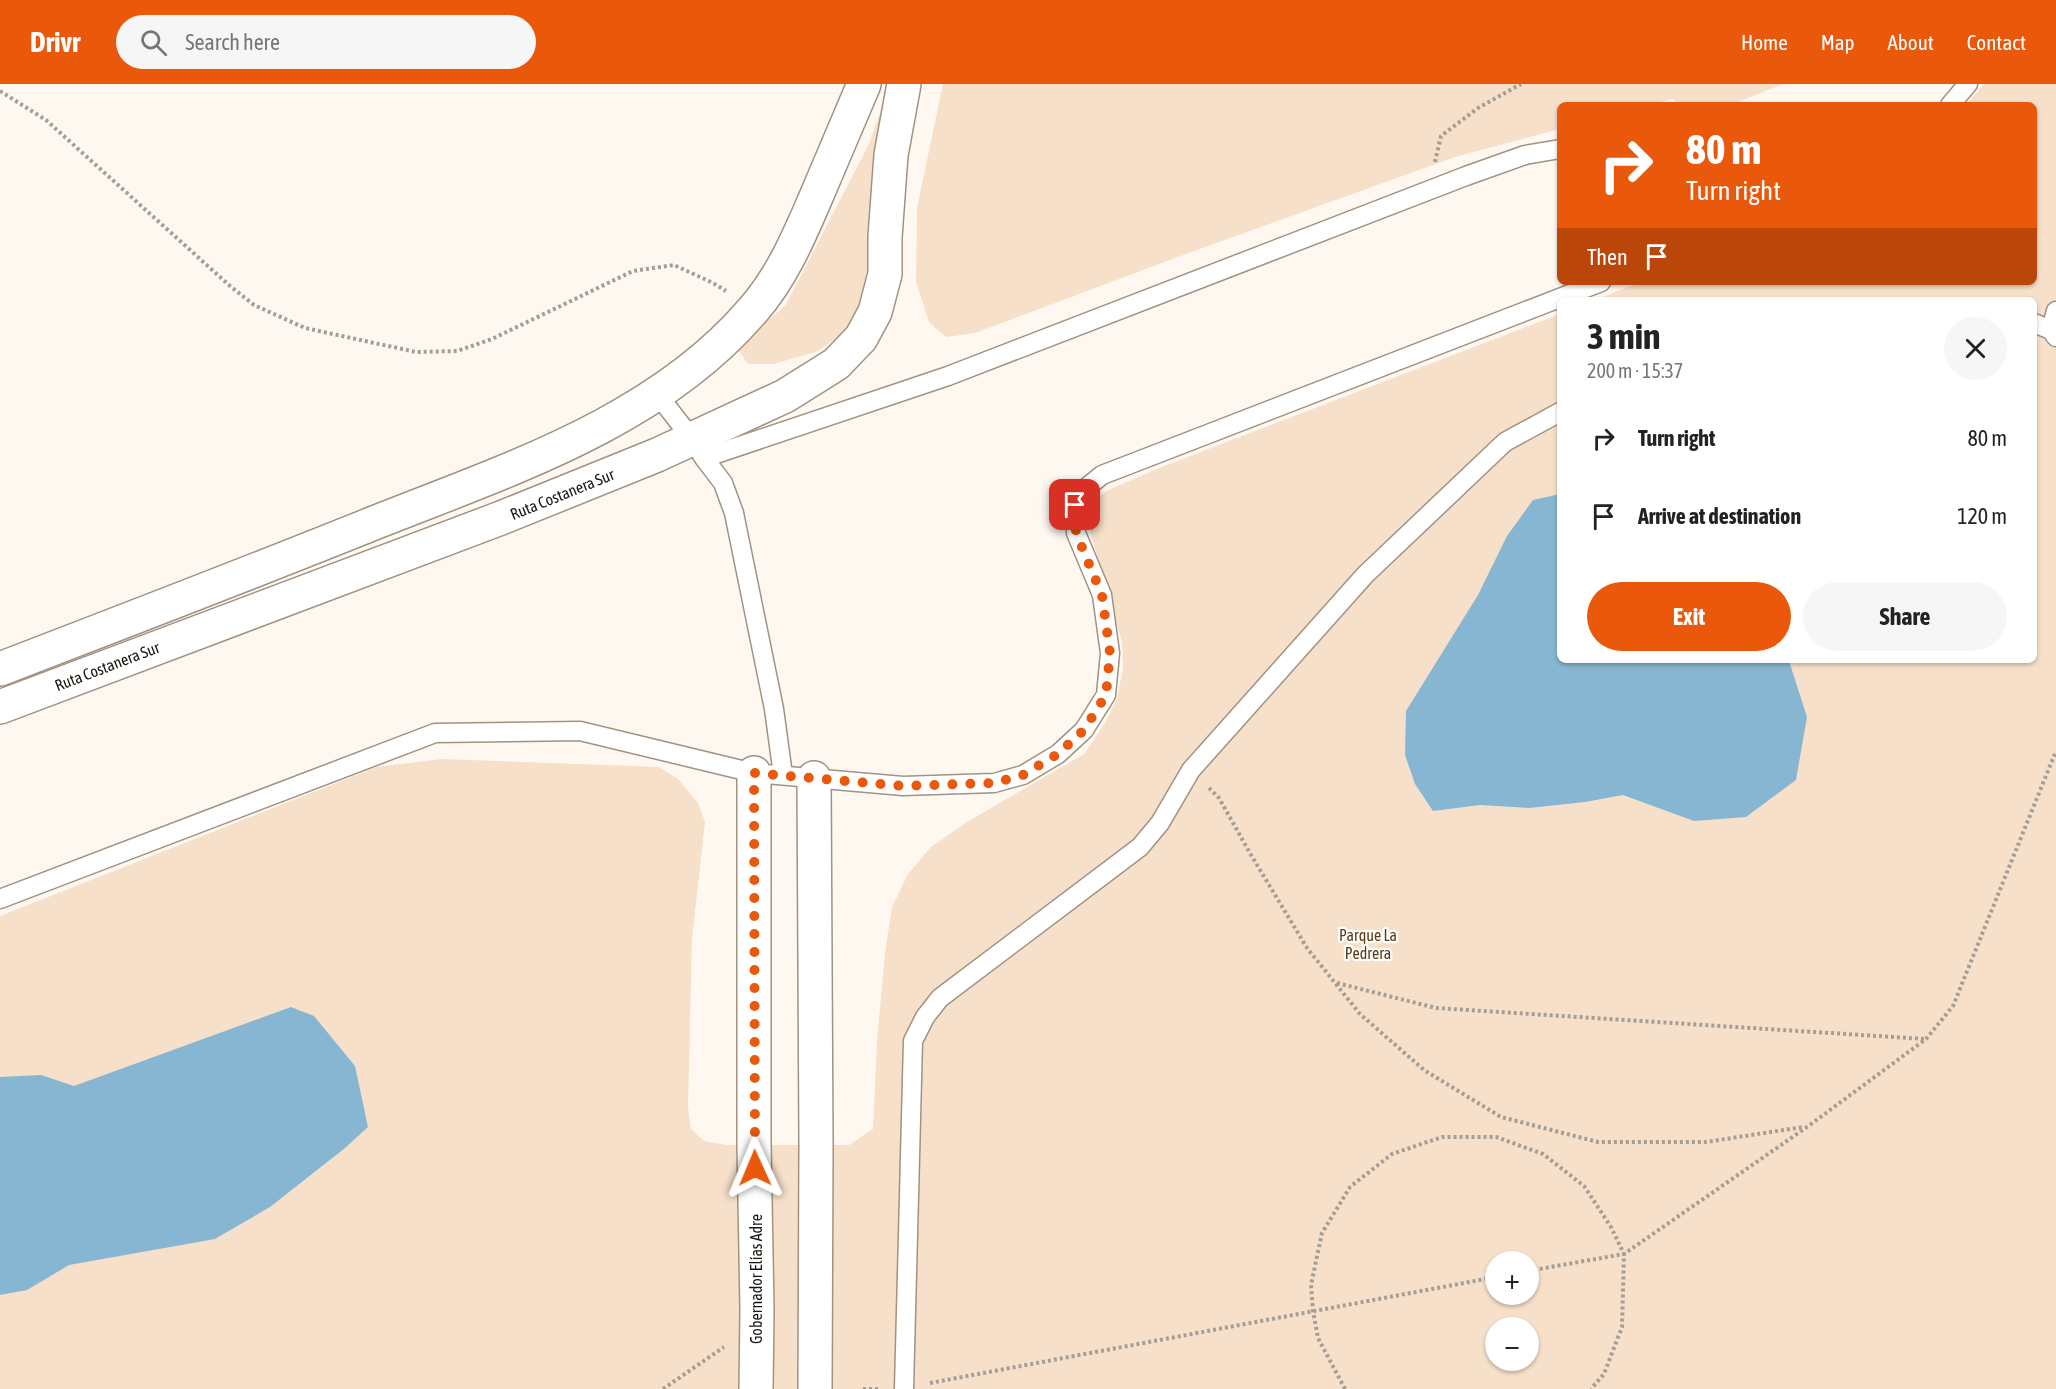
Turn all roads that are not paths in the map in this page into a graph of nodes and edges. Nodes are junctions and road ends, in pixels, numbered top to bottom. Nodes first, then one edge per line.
1 (864, 84) edge
2 (904, 84) edge
3 (1968, 84) edge
4 (1953, 102) edge
5 (1557, 150) edge
6 (1593, 285) edge
7 (1562, 297) edge
8 (1557, 299) edge
9 (2056, 311) edge
10 (2037, 325) edge
11 (2054, 334) edge
12 (658, 395) junction
13 (1557, 414) edge
14 (698, 449) junction
15 (0, 669) edge
16 (0, 707) edge
17 (784, 775) junction
18 (0, 899) edge
19 (904, 1388) edge
20 (756, 1389) edge
21 (815, 1389) edge

1 - 12 main road
2 - 14 main road, Ruta Costanera Sur
3 - 4 lane
5 - 14 lane
6 - 7 lane
8 - 17 lane
9 - 11 lane
10 - 11 lane
12 - 14 lane
12 - 15 main road
13 - 19 lane
14 - 16 main road, Ruta Costanera Sur
14 - 17 lane
17 - 18 lane
17 - 20 main road, Gobernador Elías Adre
17 - 21 main road

